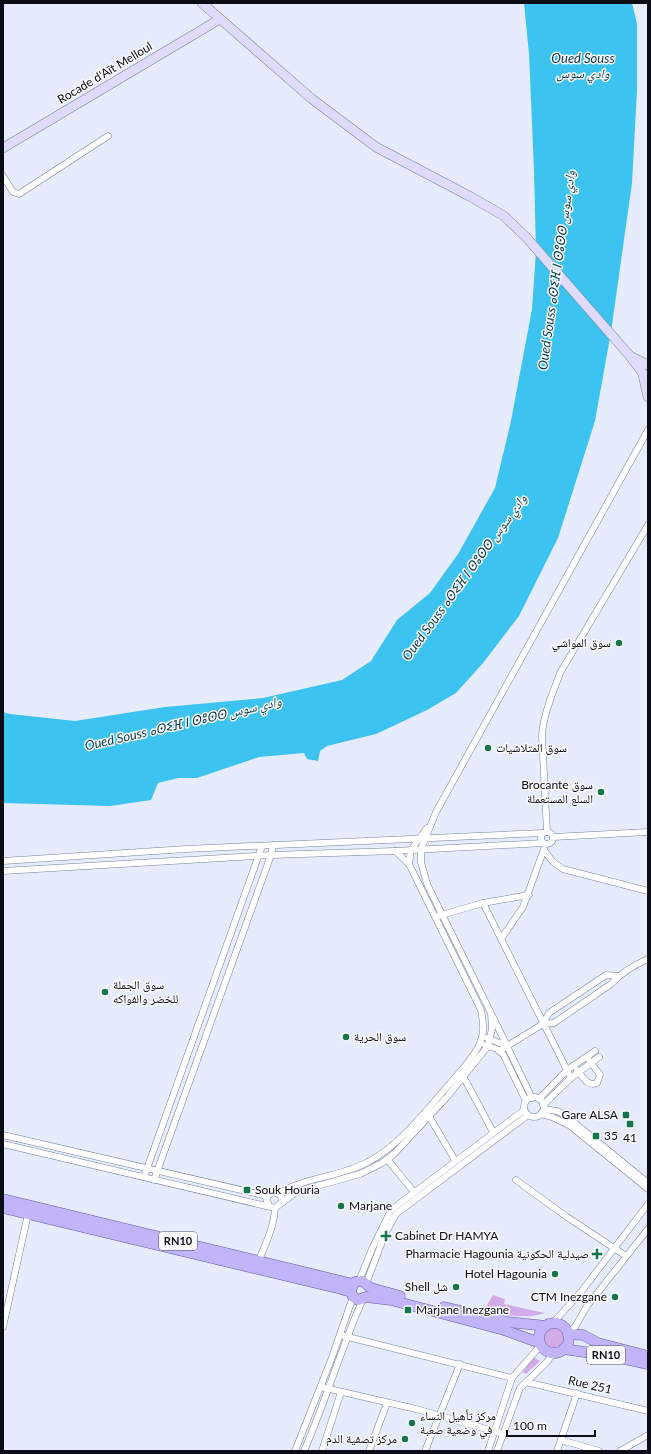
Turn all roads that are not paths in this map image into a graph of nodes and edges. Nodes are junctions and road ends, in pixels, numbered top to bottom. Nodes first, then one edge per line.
1 (202, 3) edge
2 (220, 19) junction
3 (108, 136) dead end
4 (3, 148) edge
5 (3, 176) edge
6 (645, 368) edge
7 (648, 380) edge
8 (648, 397) edge
9 (648, 430) edge
10 (648, 525) edge
11 (430, 825) junction
12 (545, 832) junction
13 (648, 832) edge
14 (553, 837) junction
15 (418, 840) junction
16 (425, 840) junction
17 (544, 843) junction
18 (273, 845) junction
19 (262, 846) junction
20 (421, 849) junction
21 (411, 850) junction
22 (544, 850) junction
23 (395, 851) junction
24 (271, 855) junction
25 (259, 856) junction
26 (3, 861) edge
27 (409, 864) junction
28 (3, 871) edge
29 (648, 891) edge
30 (529, 895) junction
31 (483, 903) junction
32 (442, 914) junction
33 (435, 917) junction
34 (501, 939) junction
35 (648, 959) edge
36 (618, 976) junction
37 (491, 1013) junction
38 (543, 1024) junction
39 (482, 1037) junction
40 (490, 1039) junction
41 (480, 1044) junction
42 (488, 1046) junction
43 (507, 1046) junction
44 (190, 1050) junction
45 (499, 1051) junction
46 (594, 1051) dead end
47 (198, 1056) junction
48 (187, 1057) junction
49 (586, 1057) junction
50 (599, 1057) dead end
51 (591, 1063) junction
52 (574, 1066) junction
53 (567, 1070) junction
54 (579, 1072) junction
55 (462, 1074) junction
56 (571, 1078) junction
57 (532, 1099) junction
58 (543, 1109) junction
59 (526, 1112) junction
60 (427, 1114) junction
61 (493, 1132) junction
62 (3, 1135) edge
63 (3, 1144) edge
64 (387, 1159) junction
65 (455, 1160) junction
66 (147, 1168) junction
67 (157, 1171) junction
68 (144, 1177) junction
69 (154, 1180) junction
70 (516, 1180) dead end
71 (648, 1183) edge
72 (648, 1189) edge
73 (414, 1192) junction
74 (279, 1193) junction
75 (267, 1196) junction
76 (3, 1199) edge
77 (282, 1203) junction
78 (648, 1204) edge
79 (272, 1207) junction
80 (3, 1208) edge
81 (28, 1214) junction
82 (648, 1229) edge
83 (614, 1248) junction
84 (626, 1256) junction
85 (259, 1260) junction
86 (360, 1290) junction
87 (549, 1325) junction
88 (3, 1327) edge
89 (568, 1334) junction
90 (340, 1335) junction
91 (348, 1337) junction
92 (540, 1344) junction
93 (564, 1349) junction
94 (553, 1353) junction
95 (648, 1356) edge
96 (460, 1364) junction
97 (648, 1364) edge
98 (512, 1378) junction
99 (526, 1382) junction
100 (321, 1387) junction
101 (329, 1389) junction
102 (341, 1392) junction
103 (577, 1393) junction
104 (387, 1403) junction
105 (648, 1411) edge
106 (440, 1416) junction
107 (494, 1431) junction
108 (504, 1434) junction
109 (648, 1435) edge
110 (561, 1440) junction
111 (295, 1451) edge
112 (304, 1451) edge
113 (322, 1451) edge
114 (369, 1451) edge
115 (425, 1451) edge
116 (488, 1451) edge
117 (497, 1451) edge
118 (557, 1451) edge
119 (599, 1451) edge
120 (620, 1451) edge

1 - 2 street
2 - 4 street, Rocade d'Aït Melloul
2 - 6 street
3 - 5 street
6 - 7 street
6 - 8 street
9 - 11 street
10 - 12 street
11 - 15 street
11 - 16 street
12 - 14 street
12 - 16 street
12 - 17 street
13 - 14 street
14 - 17 street
15 - 16 street
15 - 18 street
15 - 21 street
16 - 20 street
17 - 20 street
17 - 22 street
18 - 19 street
18 - 24 street
19 - 25 street
19 - 26 street
20 - 21 street
20 - 32 street
21 - 23 street
21 - 27 street
22 - 29 street
22 - 30 street
23 - 24 street
23 - 27 street
24 - 25 street
24 - 47 street
25 - 28 street
25 - 44 street
27 - 33 street
30 - 31 street
30 - 34 street
31 - 32 street
31 - 34 street
32 - 33 street
32 - 37 street
33 - 39 street
34 - 38 street
35 - 36 street
36 - 38 street
36 - 38 street
37 - 40 street
37 - 43 street
38 - 43 street
38 - 53 street
39 - 40 street
39 - 41 street
40 - 42 street
40 - 43 street
41 - 42 street
41 - 55 street
42 - 45 street
42 - 55 street
43 - 45 street
43 - 57 street
44 - 47 street
44 - 48 street
45 - 57 street
46 - 49 street
47 - 48 street
47 - 67 street
48 - 66 street
49 - 51 street
49 - 52 street
50 - 51 street
51 - 54 street
51 - 54 street
52 - 53 street
52 - 54 street
53 - 56 street
53 - 57 street
54 - 56 street
55 - 60 street
55 - 61 street
56 - 58 street
57 - 58 street
57 - 59 street
58 - 59 street
58 - 71 street
58 - 72 street
59 - 61 street
59 - 86 street
60 - 64 street
60 - 65 street
60 - 74 street
61 - 65 street
62 - 66 street
63 - 68 street
64 - 73 street
64 - 77 street
65 - 73 street
66 - 67 street
66 - 68 street
67 - 69 street
67 - 75 street
68 - 69 street
69 - 79 street
70 - 83 street
73 - 86 street
74 - 75 street
74 - 77 street
75 - 79 street
76 - 85 main road, RN10
77 - 79 street
78 - 83 street
79 - 85 street
80 - 81 main road, RN10
81 - 86 main road, RN10
81 - 88 street
82 - 84 street
83 - 84 street
83 - 87 street
84 - 89 street
85 - 86 main road, RN10
86 - 87 main road, RN10
86 - 90 street
86 - 91 street
86 - 92 main road, RN10
87 - 89 main road, RN10
87 - 92 main road
89 - 93 main road
89 - 95 main road, RN10
90 - 91 street
90 - 100 street
91 - 96 street
91 - 101 street
92 - 94 main road, RN10
92 - 98 street
93 - 94 main road, RN10
93 - 97 main road, RN10
94 - 99 street
96 - 98 street
96 - 106 street
98 - 107 street
99 - 103 street, Rue 251
99 - 108 street
100 - 101 street
100 - 111 street
101 - 102 street
101 - 112 street
102 - 104 street
102 - 113 street
103 - 105 street, Rue 251
103 - 110 street
104 - 106 street
104 - 114 street
106 - 107 street
106 - 115 street
107 - 108 street
107 - 116 street
108 - 117 street
109 - 120 street
110 - 118 street
110 - 119 street

